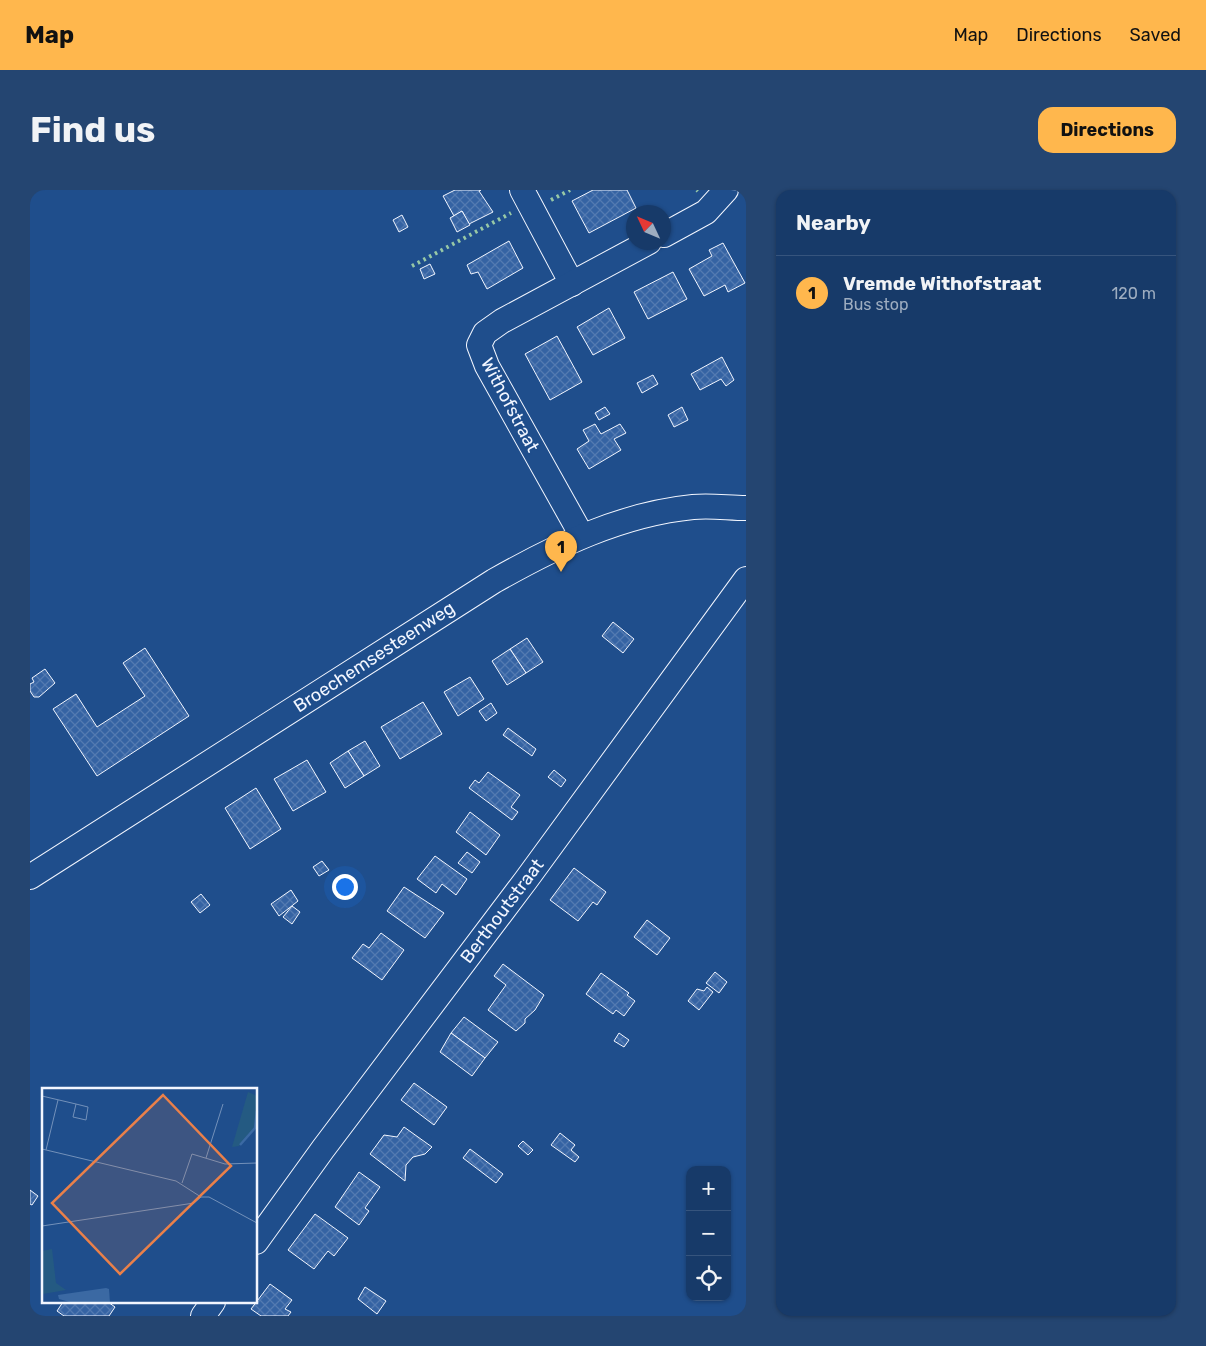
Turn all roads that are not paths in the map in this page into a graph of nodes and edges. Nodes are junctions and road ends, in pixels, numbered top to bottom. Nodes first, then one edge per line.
1 (522, 190) edge
2 (726, 190) edge
3 (671, 231) edge
4 (635, 250) edge
5 (572, 284) junction
6 (746, 508) edge
7 (582, 536) junction
8 (746, 579) edge
9 (30, 877) edge
10 (258, 1239) edge
11 (212, 1304) edge
12 (203, 1316) edge

1 - 5 street
2 - 3 street
4 - 5 street, Withofstraat
5 - 7 street, Withofstraat
6 - 7 street, Broechemsesteenweg
7 - 9 street, Broechemsesteenweg
8 - 10 street, Berthoutstraat
11 - 12 street

